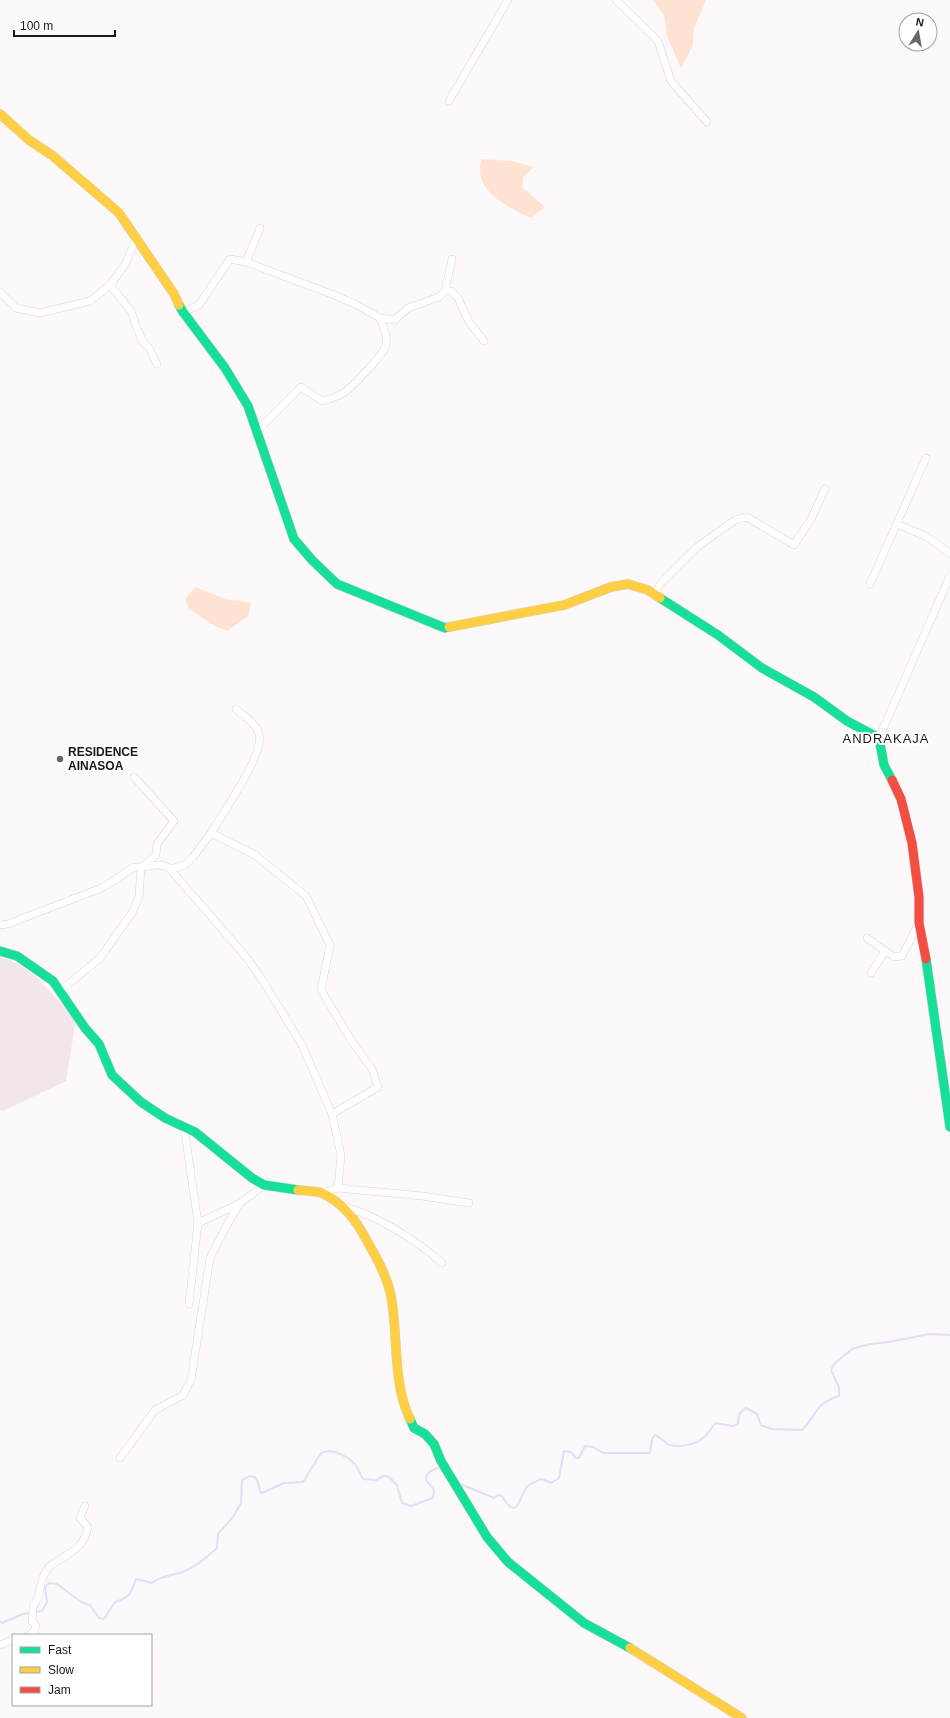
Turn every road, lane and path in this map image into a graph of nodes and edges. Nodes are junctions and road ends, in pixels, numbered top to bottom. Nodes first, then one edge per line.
1 (508, 0) edge
2 (616, 0) edge
3 (449, 101) dead end
4 (0, 114) edge
5 (707, 122) dead end
6 (260, 228) dead end
7 (136, 239) junction
8 (452, 259) dead end
9 (246, 262) junction
10 (110, 285) junction
11 (445, 291) junction
12 (0, 292) edge
13 (183, 312) junction
14 (380, 318) junction
15 (484, 341) dead end
16 (157, 364) dead end
17 (257, 432) junction
18 (926, 458) dead end
19 (825, 490) dead end
20 (897, 524) junction
21 (950, 554) edge
22 (950, 576) edge
23 (870, 584) dead end
24 (655, 593) junction
25 (236, 709) dead end
26 (879, 738) junction
27 (134, 777) dead end
28 (211, 832) junction
29 (141, 868) junction
30 (170, 869) junction
31 (0, 920) edge
32 (919, 923) junction
33 (8, 924) junction
34 (0, 925) edge
35 (867, 938) dead end
36 (0, 950) edge
37 (885, 951) junction
38 (870, 974) dead end
39 (60, 991) junction
40 (332, 1114) junction
41 (184, 1126) junction
42 (950, 1127) edge
43 (264, 1185) junction
44 (338, 1188) junction
45 (321, 1193) junction
46 (469, 1203) dead end
47 (239, 1204) junction
48 (341, 1205) junction
49 (198, 1223) junction
50 (442, 1263) dead end
51 (189, 1304) dead end
52 (120, 1458) dead end
53 (85, 1506) dead end
54 (32, 1634) edge
55 (12, 1640) edge
56 (0, 1645) edge
57 (742, 1718) edge

1 - 3 street
2 - 5 street
4 - 7 street
6 - 9 street
7 - 10 street
7 - 13 street
8 - 11 street
9 - 13 street
9 - 14 street
10 - 12 street
10 - 16 street
11 - 14 street
11 - 15 street
13 - 17 street
14 - 17 street
17 - 24 street
18 - 20 street
19 - 24 street
20 - 21 street
20 - 23 street
22 - 26 street
24 - 26 street
25 - 28 street
26 - 32 street
27 - 29 street
28 - 30 street
28 - 40 street
29 - 30 street
29 - 33 street
29 - 39 street
30 - 40 street
31 - 33 street
32 - 37 street
32 - 42 street
33 - 34 street
35 - 37 street
36 - 39 street
37 - 38 street
39 - 41 street
40 - 44 street
41 - 43 street
41 - 49 street
43 - 45 street
43 - 47 street
44 - 45 street
44 - 46 street
45 - 48 street
47 - 49 street
47 - 52 street
48 - 50 street
48 - 57 street
49 - 51 street
53 - 54 street
55 - 56 street

